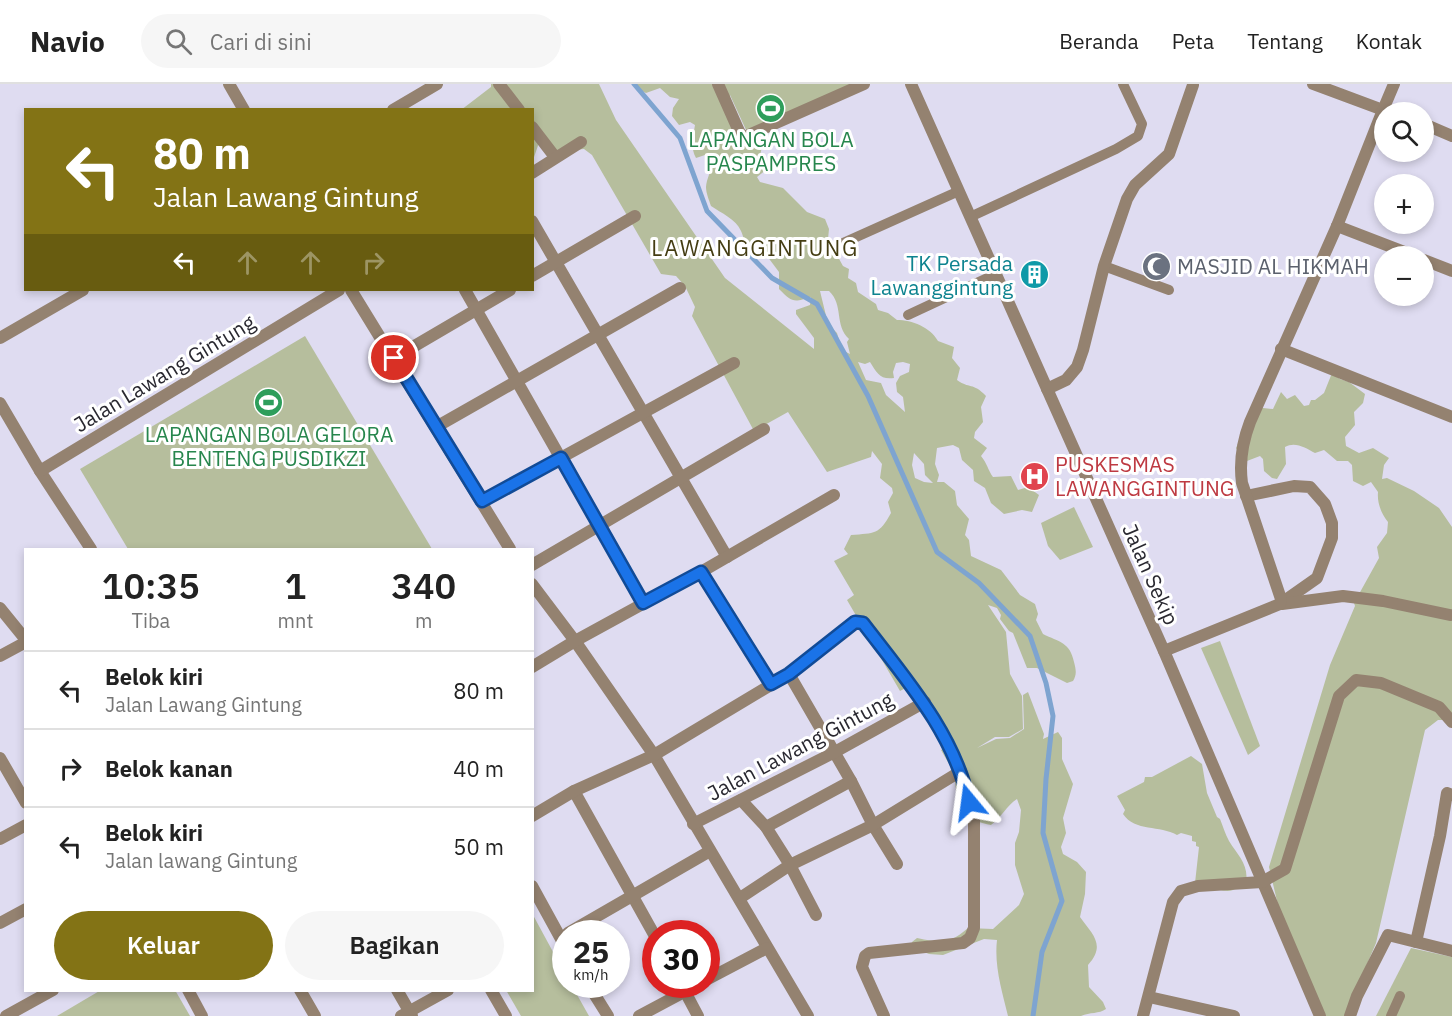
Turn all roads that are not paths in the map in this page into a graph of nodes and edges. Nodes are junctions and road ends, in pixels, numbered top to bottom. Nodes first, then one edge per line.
1 (229, 84) edge
2 (437, 84) edge
3 (499, 84) edge
4 (718, 84) edge
5 (864, 84) edge
6 (911, 84) edge
7 (1123, 84) edge
8 (1193, 84) edge
9 (1313, 84) edge
10 (1394, 84) edge
11 (1391, 102) edge
12 (1374, 106) edge
13 (242, 108) edge
14 (396, 108) edge
15 (517, 108) edge
16 (1434, 128) edge
17 (534, 130) edge
18 (1452, 136) edge
19 (581, 142) dead end
20 (1374, 144) edge
21 (555, 158) junction
22 (534, 172) edge
23 (959, 191) junction
24 (635, 216) dead end
25 (970, 217) junction
26 (534, 223) edge
27 (1337, 226) junction
28 (843, 243) dead end
29 (1389, 246) edge
30 (557, 262) junction
31 (1434, 264) edge
32 (1104, 266) junction
33 (1452, 271) edge
34 (996, 273) junction
35 (534, 275) edge
36 (680, 288) dead end
37 (1168, 290) dead end
38 (81, 291) edge
39 (337, 291) edge
40 (352, 291) edge
41 (466, 291) edge
42 (508, 291) edge
43 (477, 309) junction
44 (908, 315) dead end
45 (598, 335) junction
46 (0, 338) edge
47 (1281, 349) junction
48 (394, 358) junction
49 (734, 363) dead end
50 (518, 381) junction
51 (1047, 389) junction
52 (0, 403) edge
53 (644, 412) junction
54 (1452, 417) edge
55 (436, 427) junction
56 (764, 429) dead end
57 (561, 458) junction
58 (40, 471) junction
59 (681, 478) junction
60 (834, 495) dead end
61 (1246, 496) junction
62 (482, 501) junction
63 (600, 526) junction
64 (90, 548) edge
65 (509, 548) edge
66 (727, 556) junction
67 (534, 565) edge
68 (701, 572) junction
69 (534, 587) edge
70 (643, 603) junction
71 (1280, 604) junction
72 (0, 608) edge
73 (1450, 615) dead end
74 (24, 638) edge
75 (575, 641) junction
76 (24, 642) edge
77 (1164, 651) junction
78 (0, 656) edge
79 (534, 666) edge
80 (789, 674) junction
81 (771, 684) junction
82 (925, 702) junction
83 (1452, 722) edge
84 (833, 753) junction
85 (654, 755) junction
86 (1, 762) edge
87 (961, 771) junction
88 (851, 781) junction
89 (574, 791) junction
90 (1452, 795) edge
91 (24, 800) edge
92 (741, 800) junction
93 (969, 802) dead end
94 (534, 815) edge
95 (974, 818) dead end
96 (693, 824) junction
97 (873, 825) junction
98 (24, 826) edge
99 (766, 827) junction
100 (0, 839) edge
101 (710, 851) junction
102 (897, 864) dead end
103 (790, 865) junction
104 (1262, 882) junction
105 (534, 889) edge
106 (632, 896) junction
107 (740, 898) junction
108 (24, 910) edge
109 (816, 915) dead end
110 (554, 920) edge
111 (594, 920) edge
112 (646, 920) edge
113 (0, 923) edge
114 (1416, 942) junction
115 (767, 948) junction
116 (1452, 951) edge
117 (720, 973) edge
118 (49, 992) edge
119 (189, 992) edge
120 (301, 992) edge
121 (398, 992) edge
122 (445, 992) edge
123 (492, 992) edge
124 (1400, 996) dead end
125 (1149, 997) junction
126 (597, 998) edge
127 (667, 998) edge
128 (688, 998) edge
129 (407, 1015) edge
130 (6, 1016) edge
131 (202, 1016) edge
132 (315, 1016) edge
133 (506, 1016) edge
134 (608, 1016) edge
135 (639, 1016) edge
136 (698, 1016) edge
137 (808, 1016) edge
138 (884, 1016) edge
139 (1143, 1016) edge
140 (1234, 1016) edge
141 (1320, 1016) edge
142 (1350, 1016) edge
143 (1391, 1016) edge

1 - 13 street
2 - 14 street
3 - 15 street
4 - 5 street
6 - 23 street, Jalan Sekip
7 - 25 lane
8 - 32 street
9 - 12 street
10 - 11 street
16 - 18 street
17 - 21 street
19 - 21 street
20 - 27 street
21 - 22 street
23 - 25 street, Jalan Sekip
23 - 28 lane
24 - 30 street
25 - 34 street, Jalan Sekip
26 - 30 street
27 - 29 street
27 - 47 street
30 - 35 street
30 - 45 street
31 - 33 street
32 - 37 lane
32 - 51 street
34 - 44 lane
34 - 51 street, Jalan Sekip
36 - 45 street
38 - 46 street
39 - 58 street, Jalan Lawang Gintung
40 - 48 street
41 - 43 street
42 - 43 street
43 - 48 street
43 - 50 street
45 - 50 street
45 - 53 street
47 - 54 street
47 - 61 street
48 - 55 street
49 - 53 street
50 - 55 street
50 - 57 street
51 - 77 street, Jalan Sekip
52 - 58 street
53 - 57 street
53 - 59 street
55 - 62 street
56 - 59 street
57 - 62 street
57 - 63 street
58 - 64 street
59 - 63 street
59 - 66 street
60 - 66 street
61 - 71 street
61 - 71 street
62 - 65 street
63 - 67 street
63 - 70 street
66 - 68 street
68 - 70 street
68 - 81 street
69 - 75 street, Jalan Lawang Gintung
70 - 75 street
71 - 73 street
71 - 77 street
72 - 74 street
75 - 79 street
75 - 85 street, Jalan Lawang Gintung
76 - 78 street
77 - 104 street, Jalan Sekip
80 - 81 street, Jalan Lawang Gintung
80 - 82 street, Jalan Lawang Gintung
80 - 84 street
81 - 85 street, Jalan Lawang Gintung
82 - 84 street, Jalan Lawang Gintung
82 - 87 street, Jalan Lawang Gintung
83 - 104 street
84 - 88 street
84 - 92 street, Jalan Lawang Gintung
85 - 89 street, Jalan Lawang Gintung
85 - 96 street, Jalan Lawang Gintung
86 - 91 street
87 - 93 street, Jalan Lawang Gintung
87 - 97 street
88 - 97 street
88 - 99 street
89 - 94 street, Jalan Lawang Gintung
89 - 106 street
90 - 114 street
92 - 96 street, Jalan Lawang Gintung
92 - 99 street
95 - 138 street
96 - 101 street, Jalan Lawang Gintung
97 - 102 street
97 - 103 street
98 - 100 street
99 - 103 street
101 - 106 street
101 - 107 street, Jalan Lawang Gintung
103 - 107 street
103 - 109 street
104 - 125 street
104 - 141 street, Jalan Sekip
105 - 110 street
106 - 111 street
106 - 112 street
107 - 115 street, Jalan Lawang Gintung
108 - 113 street
114 - 116 street
114 - 142 street
115 - 117 street
115 - 137 street, Jalan Lawang Gintung
118 - 130 street
119 - 131 street
120 - 132 street
121 - 129 street
122 - 129 street
123 - 133 street
124 - 143 lane
125 - 139 street
125 - 140 street
126 - 134 street
127 - 135 street
128 - 136 street

